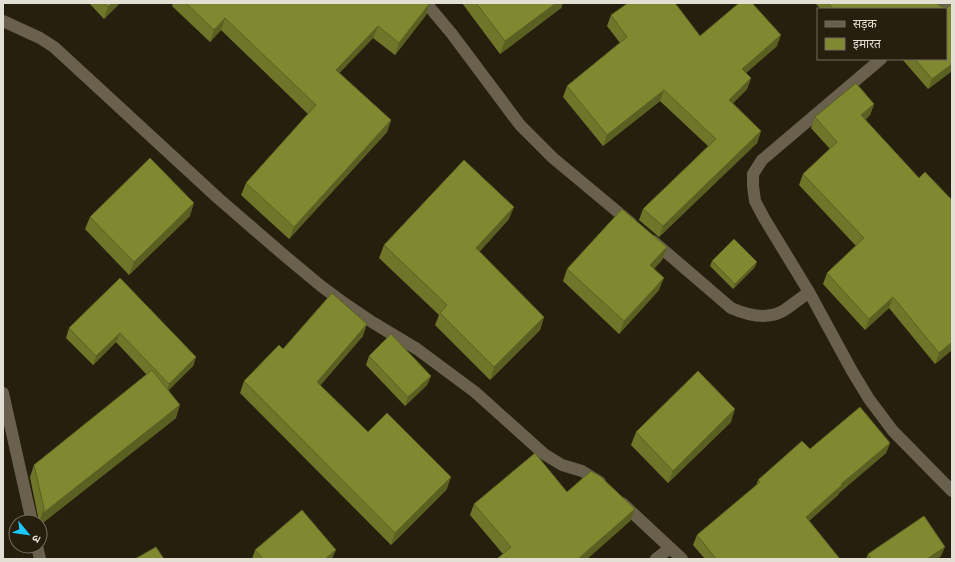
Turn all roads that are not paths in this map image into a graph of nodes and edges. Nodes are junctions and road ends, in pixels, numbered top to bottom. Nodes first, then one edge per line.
1 (426, 3) edge
2 (3, 21) edge
3 (880, 60) edge
4 (809, 292) junction
5 (3, 393) edge
6 (952, 491) edge
7 (30, 514) edge
8 (670, 548) junction
9 (656, 559) edge
10 (682, 559) edge

1 - 4 street
2 - 8 street
3 - 4 street
4 - 6 street
5 - 7 street
8 - 9 street
8 - 10 street

